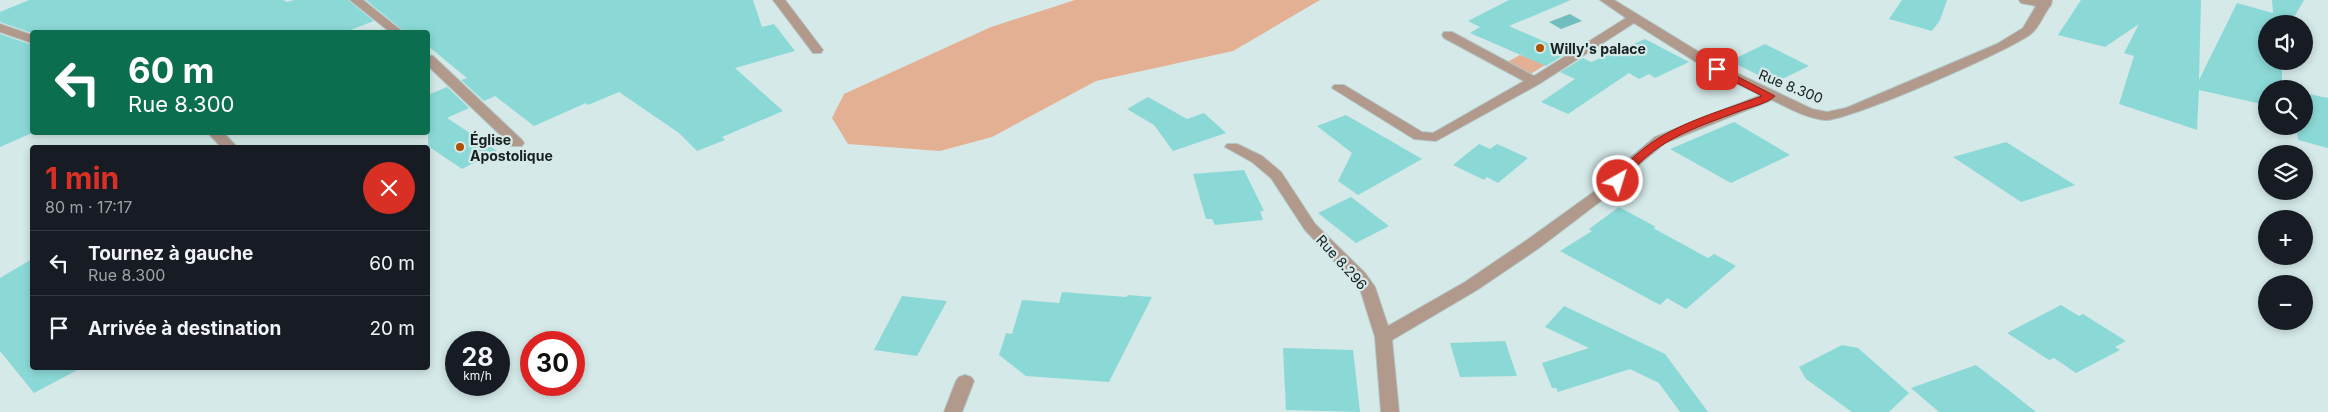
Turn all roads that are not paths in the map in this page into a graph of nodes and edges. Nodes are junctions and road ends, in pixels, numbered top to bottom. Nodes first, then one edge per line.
1 (356, 0) edge
2 (779, 0) edge
3 (1606, 0) edge
4 (2025, 0) edge
5 (2045, 2) edge
6 (1634, 18) junction
7 (0, 28) edge
8 (394, 30) edge
9 (1448, 35) dead end
10 (30, 38) edge
11 (817, 50) dead end
12 (430, 61) edge
13 (1534, 81) junction
14 (1339, 88) dead end
15 (1770, 96) junction
16 (217, 135) edge
17 (518, 143) dead end
18 (228, 145) edge
19 (1232, 147) dead end
20 (1383, 337) junction
21 (965, 381) dead end
22 (953, 412) edge
23 (1390, 412) edge

1 - 8 street
2 - 11 street
3 - 6 street, Rue 8.300
4 - 5 street
5 - 15 street, Rue 8.300
6 - 13 street
6 - 15 street, Rue 8.300
7 - 10 street
9 - 13 street
12 - 17 street
13 - 14 street
15 - 20 street
16 - 18 street
19 - 20 street, Rue 8.296
20 - 23 street, Rue 8.296
21 - 22 street

